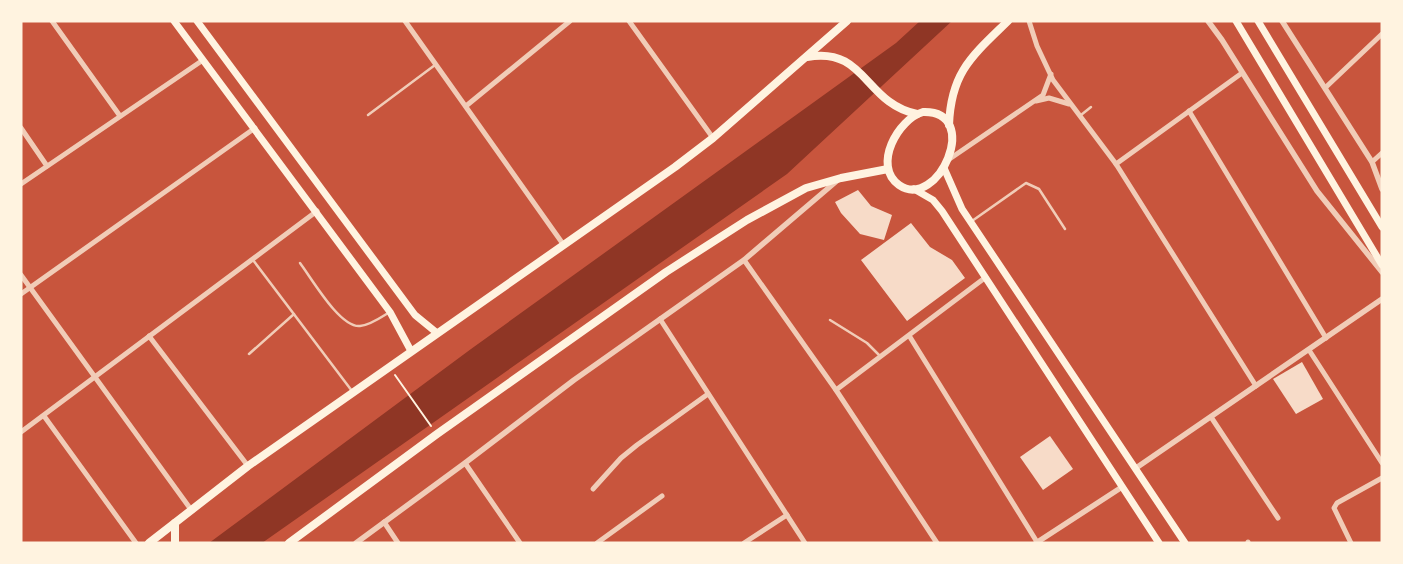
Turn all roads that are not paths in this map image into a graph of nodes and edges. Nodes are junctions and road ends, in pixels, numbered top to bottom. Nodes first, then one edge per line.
1 (52, 21) edge
2 (174, 21) edge
3 (197, 21) edge
4 (405, 21) edge
5 (570, 21) edge
6 (630, 21) edge
7 (847, 21) edge
8 (1008, 21) edge
9 (1029, 21) edge
10 (1208, 21) edge
11 (1236, 21) edge
12 (1258, 21) edge
13 (1282, 21) edge
14 (1382, 34) edge
15 (806, 58) junction
16 (203, 60) junction
17 (436, 64) junction
18 (1051, 73) junction
19 (1242, 73) junction
20 (1325, 88) junction
21 (1033, 102) junction
22 (466, 106) junction
23 (1072, 106) junction
24 (1092, 107) dead end
25 (1189, 111) junction
26 (917, 114) junction
27 (368, 115) dead end
28 (120, 116) junction
29 (1080, 116) junction
30 (949, 125) junction
31 (21, 128) edge
32 (255, 128) junction
33 (713, 138) junction
34 (1382, 153) edge
35 (1372, 162) junction
36 (946, 164) junction
37 (1116, 164) junction
38 (47, 166) junction
39 (888, 169) junction
40 (841, 178) junction
41 (21, 184) edge
42 (914, 189) junction
43 (1382, 189) edge
44 (317, 211) junction
45 (971, 222) junction
46 (1382, 227) edge
47 (1065, 228) dead end
48 (563, 244) junction
49 (252, 259) junction
50 (744, 260) junction
51 (300, 263) dead end
52 (1382, 265) edge
53 (1382, 272) edge
54 (21, 275) edge
55 (986, 277) junction
56 (30, 287) junction
57 (21, 294) edge
58 (1382, 299) edge
59 (390, 312) junction
60 (294, 314) junction
61 (660, 319) junction
62 (830, 320) dead end
63 (437, 333) junction
64 (149, 336) junction
65 (910, 337) junction
66 (1326, 338) junction
67 (1309, 350) junction
68 (411, 352) junction
69 (249, 354) dead end
70 (880, 356) junction
71 (95, 377) junction
72 (1256, 386) junction
73 (836, 390) junction
74 (353, 392) junction
75 (708, 394) junction
76 (44, 416) junction
77 (1211, 417) junction
78 (21, 432) edge
79 (465, 463) junction
80 (1382, 463) edge
81 (248, 466) junction
82 (1136, 468) junction
83 (1382, 478) edge
84 (1122, 487) junction
85 (593, 489) dead end
86 (662, 496) dead end
87 (192, 510) junction
88 (787, 515) junction
89 (1278, 518) dead end
90 (384, 522) junction
91 (175, 523) junction
92 (1036, 542) edge
93 (136, 543) edge
94 (149, 543) edge
95 (175, 543) edge
96 (289, 543) edge
97 (356, 543) edge
98 (398, 543) edge
99 (520, 543) edge
100 (598, 543) edge
101 (744, 543) edge
102 (805, 543) edge
103 (937, 543) edge
104 (1159, 543) edge
105 (1185, 543) edge
106 (1351, 543) edge

1 - 28 street
2 - 16 main road
3 - 63 main road
4 - 17 street
5 - 22 street
6 - 33 street
7 - 15 main road
8 - 30 main road
9 - 18 street
10 - 19 street
11 - 52 main road
12 - 46 main road
13 - 20 street
14 - 20 street
15 - 26 main road
15 - 33 main road
16 - 28 street
16 - 32 main road
17 - 22 street
17 - 27 lane
18 - 21 street
18 - 23 street
19 - 25 street
19 - 53 street
20 - 35 street
21 - 23 street
21 - 36 street
22 - 48 street
23 - 29 street
24 - 29 lane
25 - 37 street
25 - 66 street
26 - 30 main road
26 - 39 main road
28 - 38 street
29 - 37 street
30 - 36 main road
31 - 38 street
32 - 44 main road
32 - 56 street
33 - 48 main road
34 - 35 street
35 - 43 street
36 - 42 main road
36 - 45 main road
37 - 72 street
38 - 41 street
39 - 40 main road
39 - 42 main road
40 - 50 street
40 - 96 main road
42 - 55 main road
44 - 49 street
44 - 59 main road
45 - 47 lane
45 - 82 main road
48 - 63 main road
49 - 60 lane
49 - 64 street
50 - 61 street
50 - 73 street
51 - 59 lane
54 - 56 street
55 - 65 street
55 - 84 main road
56 - 57 street
56 - 71 street
58 - 66 street
59 - 68 main road
60 - 69 lane
60 - 74 lane
61 - 75 street
61 - 79 street
62 - 70 lane
63 - 68 main road
64 - 71 street
64 - 81 street
65 - 70 street
65 - 92 street
66 - 67 street
67 - 72 street
67 - 80 street
68 - 74 main road
70 - 73 street
71 - 76 street
71 - 87 street
72 - 77 street
73 - 103 street
74 - 81 main road
75 - 85 street
75 - 88 street
76 - 78 street
76 - 93 street
77 - 82 street
77 - 89 street
79 - 90 street
79 - 99 street
81 - 87 main road
82 - 105 main road
83 - 106 street
84 - 92 street
84 - 104 main road
86 - 100 street
87 - 91 main road
88 - 101 street
88 - 102 street
90 - 97 street
90 - 98 street
91 - 94 main road
91 - 95 main road

